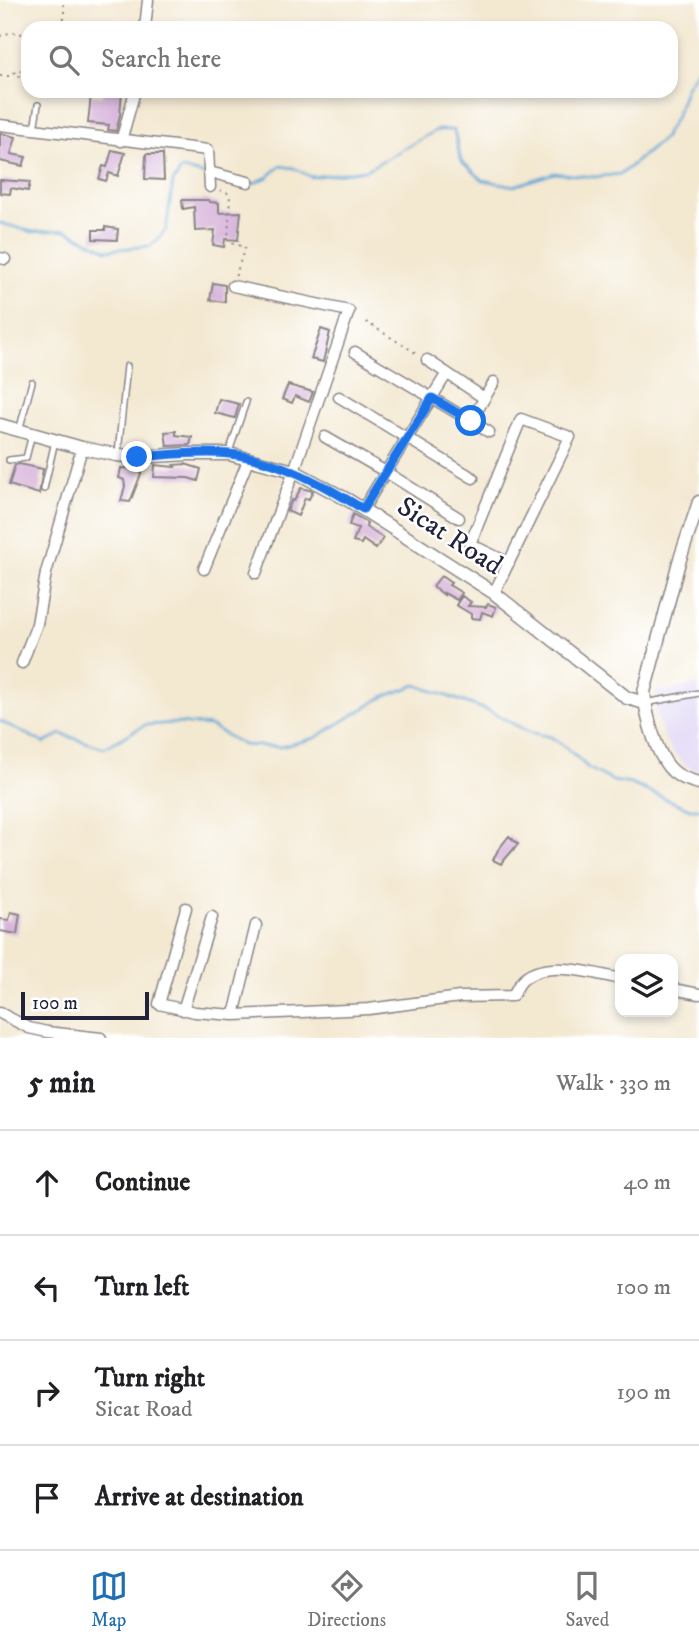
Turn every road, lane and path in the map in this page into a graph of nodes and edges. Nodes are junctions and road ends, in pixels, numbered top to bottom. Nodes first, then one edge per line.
1 (64, 0) edge
2 (148, 0) edge
3 (63, 21) edge
4 (146, 21) edge
5 (21, 34) edge
6 (0, 36) edge
7 (0, 75) edge
8 (15, 75) dead end
9 (133, 98) edge
10 (38, 105) dead end
11 (0, 125) edge
12 (34, 129) junction
13 (121, 141) junction
14 (209, 172) junction
15 (248, 182) dead end
16 (210, 187) joint
17 (233, 286) joint
18 (366, 322) dead end
19 (355, 352) dead end
20 (427, 360) joint
21 (127, 366) dead end
22 (447, 373) junction
23 (32, 382) dead end
24 (494, 382) dead end
25 (340, 397) dead end
26 (432, 398) junction
27 (484, 398) junction
28 (246, 402) dead end
29 (471, 421) junction
30 (0, 425) edge
31 (489, 432) dead end
32 (25, 433) junction
33 (325, 437) dead end
34 (407, 438) junction
35 (55, 441) junction
36 (82, 448) junction
37 (229, 454) junction
38 (117, 455) junction
39 (249, 457) junction
40 (9, 460) dead end
41 (295, 471) junction
42 (386, 472) junction
43 (473, 478) dead end
44 (44, 489) dead end
45 (699, 502) edge
46 (363, 509) junction
47 (459, 518) dead end
48 (509, 563) junction
49 (204, 569) dead end
50 (256, 573) dead end
51 (495, 593) junction
52 (22, 663) dead end
53 (699, 693) edge
54 (645, 703) junction
55 (699, 783) edge
56 (186, 908) dead end
57 (212, 917) dead end
58 (256, 925) dead end
59 (615, 978) edge
60 (678, 990) edge
61 (699, 994) edge
62 (183, 1010) junction
63 (0, 1013) edge
64 (234, 1015) junction
65 (101, 1038) edge

1 - 3 path
2 - 4 street
5 - 6 path
7 - 8 path
9 - 13 street
10 - 12 lane
11 - 12 street
12 - 13 street
13 - 14 street
14 - 15 street
14 - 16 street
16 - 17 path
17 - 41 street
18 - 20 path
19 - 26 street
20 - 22 street
21 - 38 lane
22 - 26 street
22 - 27 street
23 - 32 lane
24 - 27 street
25 - 34 street
26 - 29 street
26 - 34 street
27 - 29 street
28 - 37 lane
29 - 31 street
30 - 32 street, Sicat Road
32 - 35 street, Sicat Road
32 - 40 lane
33 - 42 street
34 - 42 street
34 - 43 street
35 - 36 street, Sicat Road
35 - 44 lane
36 - 38 street, Sicat Road
36 - 52 street
37 - 38 street, Sicat Road
37 - 39 street, Sicat Road
39 - 41 street, Sicat Road
39 - 49 street
41 - 46 street, Sicat Road
41 - 50 street
42 - 46 street
42 - 47 street
45 - 54 street
46 - 51 street, Sicat Road
48 - 48 street
48 - 51 street
51 - 54 street, Sicat Road
53 - 54 lane
54 - 55 street
56 - 62 street
57 - 62 street
58 - 64 street
59 - 64 street
60 - 61 street
62 - 64 street
63 - 65 street

